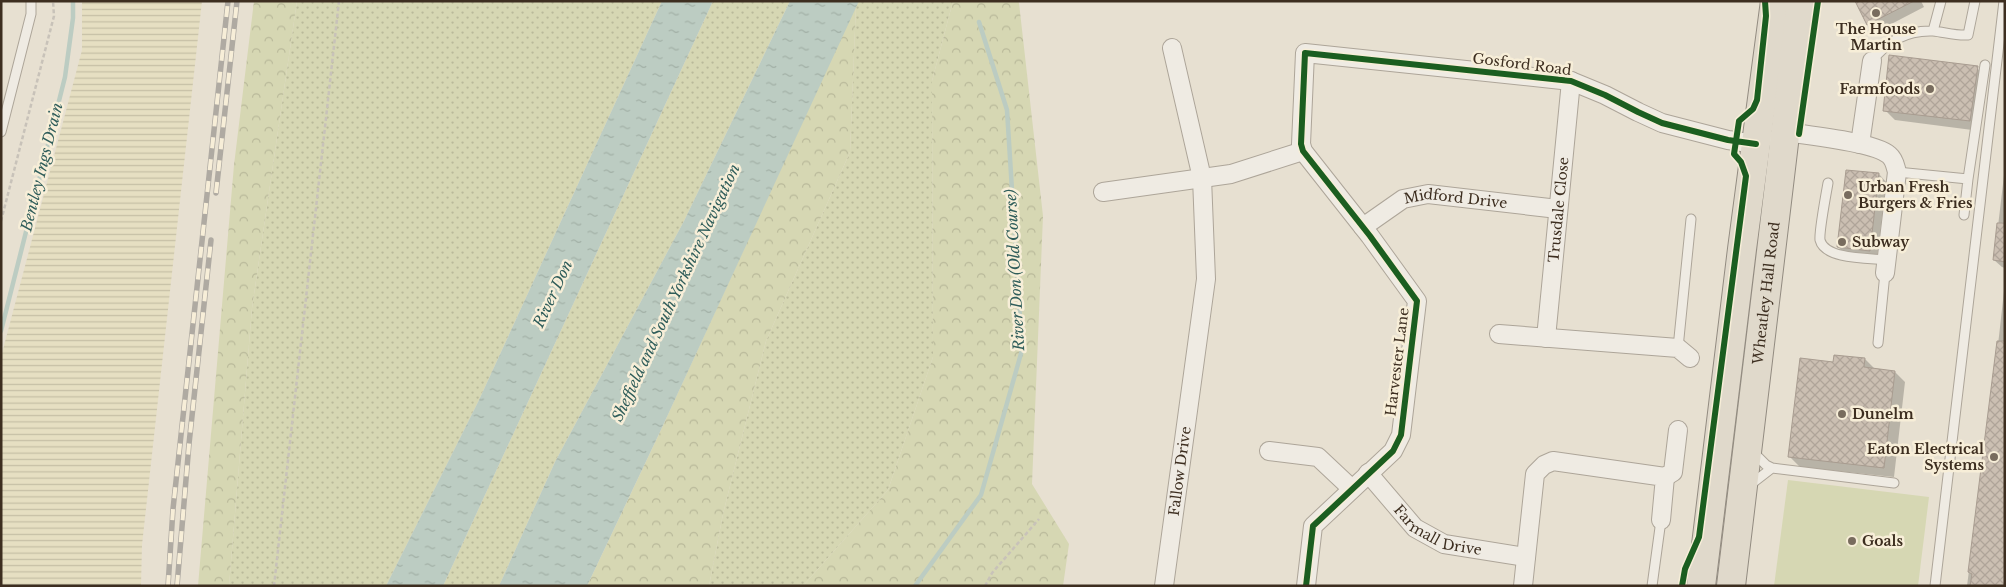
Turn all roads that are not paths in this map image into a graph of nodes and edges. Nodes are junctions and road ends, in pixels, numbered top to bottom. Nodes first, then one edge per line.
1 (31, 1) edge
2 (1775, 1) edge
3 (1800, 1) edge
4 (1941, 1) edge
5 (1975, 1) edge
6 (2004, 1) edge
7 (1933, 32) junction
8 (1172, 48) dead end
9 (1872, 61) joint
10 (1985, 65) dead end
11 (1570, 81) junction
12 (1, 132) edge
13 (1786, 132) junction
14 (1860, 144) junction
15 (1303, 151) junction
16 (1755, 156) junction
17 (1897, 172) junction
18 (1202, 178) junction
19 (1968, 180) junction
20 (1828, 183) dead end
21 (1103, 192) dead end
22 (1558, 209) junction
23 (1964, 214) dead end
24 (1692, 219) dead end
25 (1363, 227) junction
26 (1886, 266) junction
27 (1499, 334) dead end
28 (1546, 338) junction
29 (1878, 343) dead end
30 (1684, 353) joint
31 (1678, 430) dead end
32 (1748, 447) junction
33 (1269, 451) dead end
34 (1772, 468) junction
35 (1368, 473) junction
36 (1665, 477) junction
37 (1894, 483) dead end
38 (1351, 488) junction
39 (1742, 496) junction
40 (1661, 520) joint
41 (1526, 557) junction
42 (1164, 586) edge
43 (1306, 586) edge
44 (1524, 586) edge
45 (1652, 586) edge
46 (1701, 586) edge
47 (1731, 586) edge
48 (1936, 586) edge

1 - 12 lane
2 - 16 highway, Wheatley Hall Road
3 - 13 highway, Wheatley Hall Road
3 - 16 highway, Wheatley Hall Road
4 - 7 lane
5 - 7 lane
6 - 48 lane
7 - 9 lane
8 - 18 street, Fallow Drive
9 - 14 street
10 - 19 lane
11 - 15 street, Gosford Road
11 - 16 street, Gosford Road
11 - 22 street, Trusdale Close
13 - 14 street
13 - 16 street
13 - 32 highway, Wheatley Hall Road
14 - 17 street
15 - 18 street
15 - 25 street, Harvester Lane
16 - 46 highway, Wheatley Hall Road
17 - 19 lane
17 - 26 street
18 - 21 street
18 - 42 street, Fallow Drive
19 - 23 lane
20 - 26 lane
22 - 25 street, Midford Drive
22 - 28 street, Trusdale Close
24 - 30 lane
25 - 35 street, Harvester Lane
26 - 29 lane
27 - 28 street
28 - 30 street
31 - 36 street
32 - 34 lane
32 - 39 highway, Wheatley Hall Road
33 - 38 street
34 - 37 lane
34 - 39 lane
35 - 38 street, Harvester Lane
35 - 41 street, Farmall Drive
36 - 40 street
36 - 41 street
38 - 43 street, Harvester Lane
39 - 47 highway, Wheatley Hall Road
40 - 45 lane
41 - 44 street

